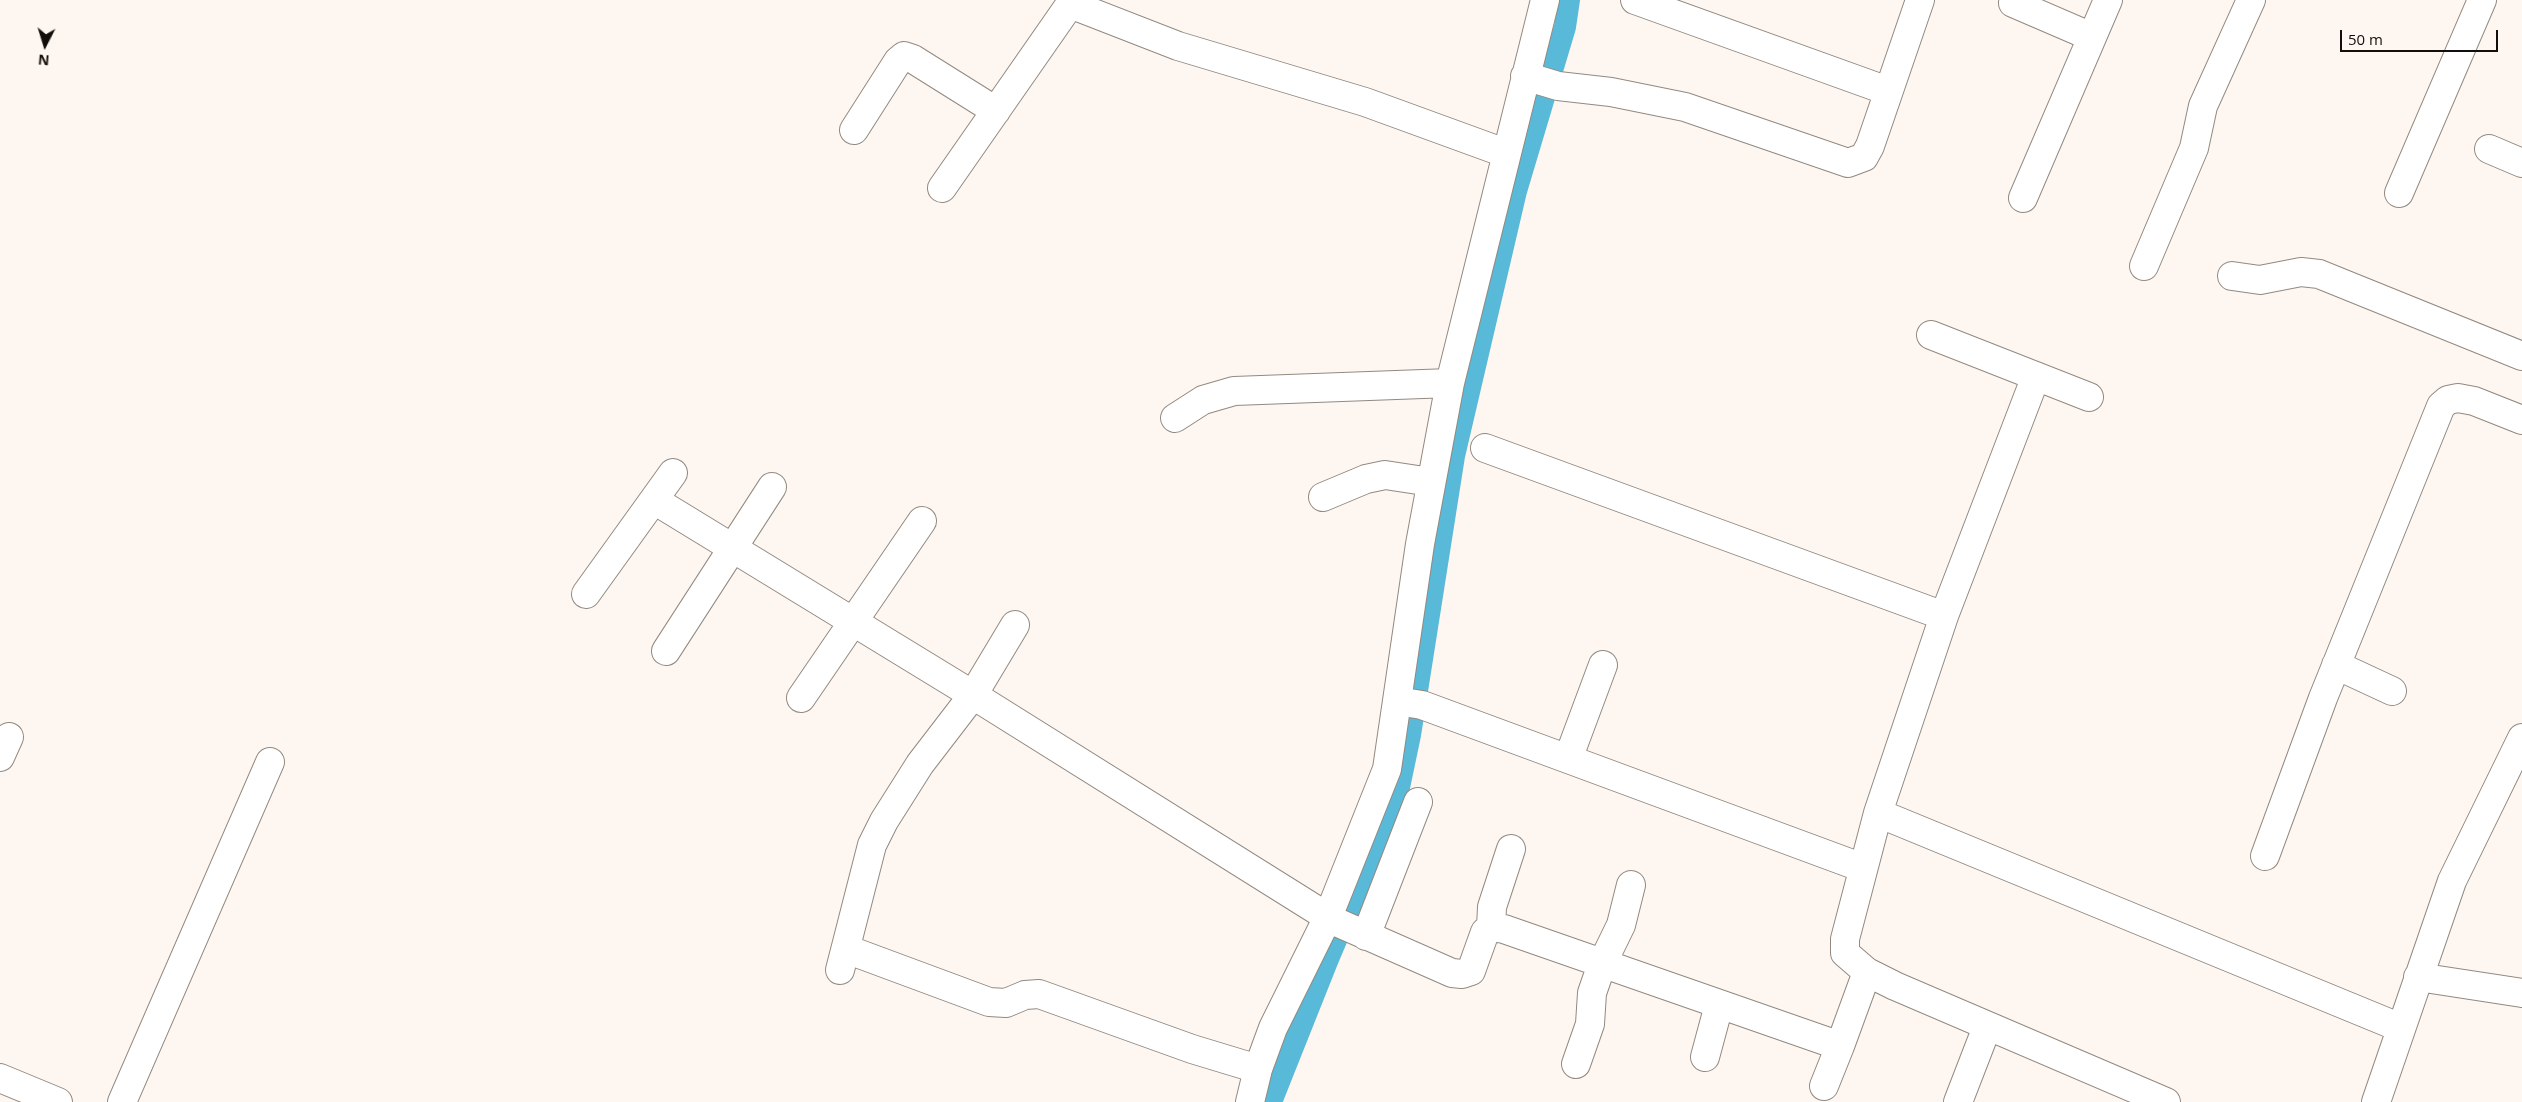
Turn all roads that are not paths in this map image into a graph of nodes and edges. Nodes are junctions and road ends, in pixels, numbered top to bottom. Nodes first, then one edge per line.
1 (1545, 0) edge
2 (1635, 0) edge
3 (1919, 0) edge
4 (2108, 0) edge
5 (2251, 0) edge
6 (2482, 0) edge
7 (1072, 2) edge
8 (2013, 3) dead end
9 (2092, 37) junction
10 (1539, 80) junction
11 (1888, 90) junction
12 (996, 111) junction
13 (854, 130) dead end
14 (2489, 150) dead end
15 (1506, 153) junction
16 (2522, 163) edge
17 (942, 188) dead end
18 (2399, 194) dead end
19 (2022, 198) dead end
20 (2144, 266) dead end
21 (2232, 276) dead end
22 (1931, 335) dead end
23 (2522, 356) edge
24 (2036, 376) junction
25 (1450, 383) junction
26 (2089, 397) dead end
27 (1175, 418) dead end
28 (2522, 420) edge
29 (1484, 448) dead end
30 (673, 472) dead end
31 (1431, 482) junction
32 (772, 488) dead end
33 (1323, 497) dead end
34 (654, 500) junction
35 (922, 521) dead end
36 (733, 548) junction
37 (586, 594) dead end
38 (1944, 616) junction
39 (852, 622) junction
40 (1015, 626) dead end
41 (666, 651) dead end
42 (1603, 665) dead end
43 (2336, 666) junction
44 (2392, 691) dead end
45 (972, 695) junction
46 (801, 698) dead end
47 (1408, 703) junction
48 (2522, 738) edge
49 (1568, 759) junction
50 (270, 762) dead end
51 (1418, 802) dead end
52 (1878, 813) junction
53 (1511, 849) dead end
54 (2264, 856) dead end
55 (1863, 868) junction
56 (1631, 885) dead end
57 (1345, 926) junction
58 (1491, 928) junction
59 (1602, 964) junction
60 (1867, 972) junction
61 (2418, 977) junction
62 (2522, 993) edge
63 (1719, 1005) junction
64 (1987, 1027) junction
65 (2401, 1028) junction
66 (1840, 1046) junction
67 (1705, 1057) dead end
68 (1576, 1064) dead end
69 (1258, 1070) junction
70 (0, 1078) edge
71 (1824, 1086) dead end
72 (58, 1102) edge
73 (122, 1102) edge
74 (1250, 1102) edge
75 (1958, 1102) edge
76 (2166, 1102) edge
77 (2376, 1102) edge

1 - 10 street
2 - 11 street
3 - 11 street
4 - 9 street
5 - 20 street
6 - 18 street
7 - 12 street
7 - 15 street
8 - 9 street
9 - 19 street
10 - 11 street
10 - 15 street
12 - 13 street
12 - 17 street
14 - 16 street
15 - 25 street
21 - 23 street
22 - 24 street
24 - 26 street
24 - 38 street
25 - 27 street
25 - 31 street
28 - 43 street
29 - 38 street
30 - 34 street
31 - 33 street
31 - 47 street
32 - 36 street
34 - 36 street
34 - 37 street
35 - 39 street
36 - 39 street
36 - 41 street
38 - 52 street
39 - 45 street
39 - 46 street
40 - 45 street
42 - 49 street
43 - 44 street
43 - 54 street
45 - 57 street
45 - 69 street
47 - 49 street
47 - 57 street
48 - 61 street
49 - 55 street
50 - 73 street
51 - 57 street
52 - 55 street
52 - 65 street
53 - 58 street
55 - 60 street
56 - 59 street
57 - 58 street
57 - 69 street
58 - 59 street
59 - 63 street
59 - 68 street
60 - 64 street
60 - 66 street
61 - 62 street
61 - 65 street
63 - 66 street
63 - 67 street
64 - 75 street
64 - 76 street
65 - 77 street
66 - 71 street
69 - 74 street
70 - 72 street

